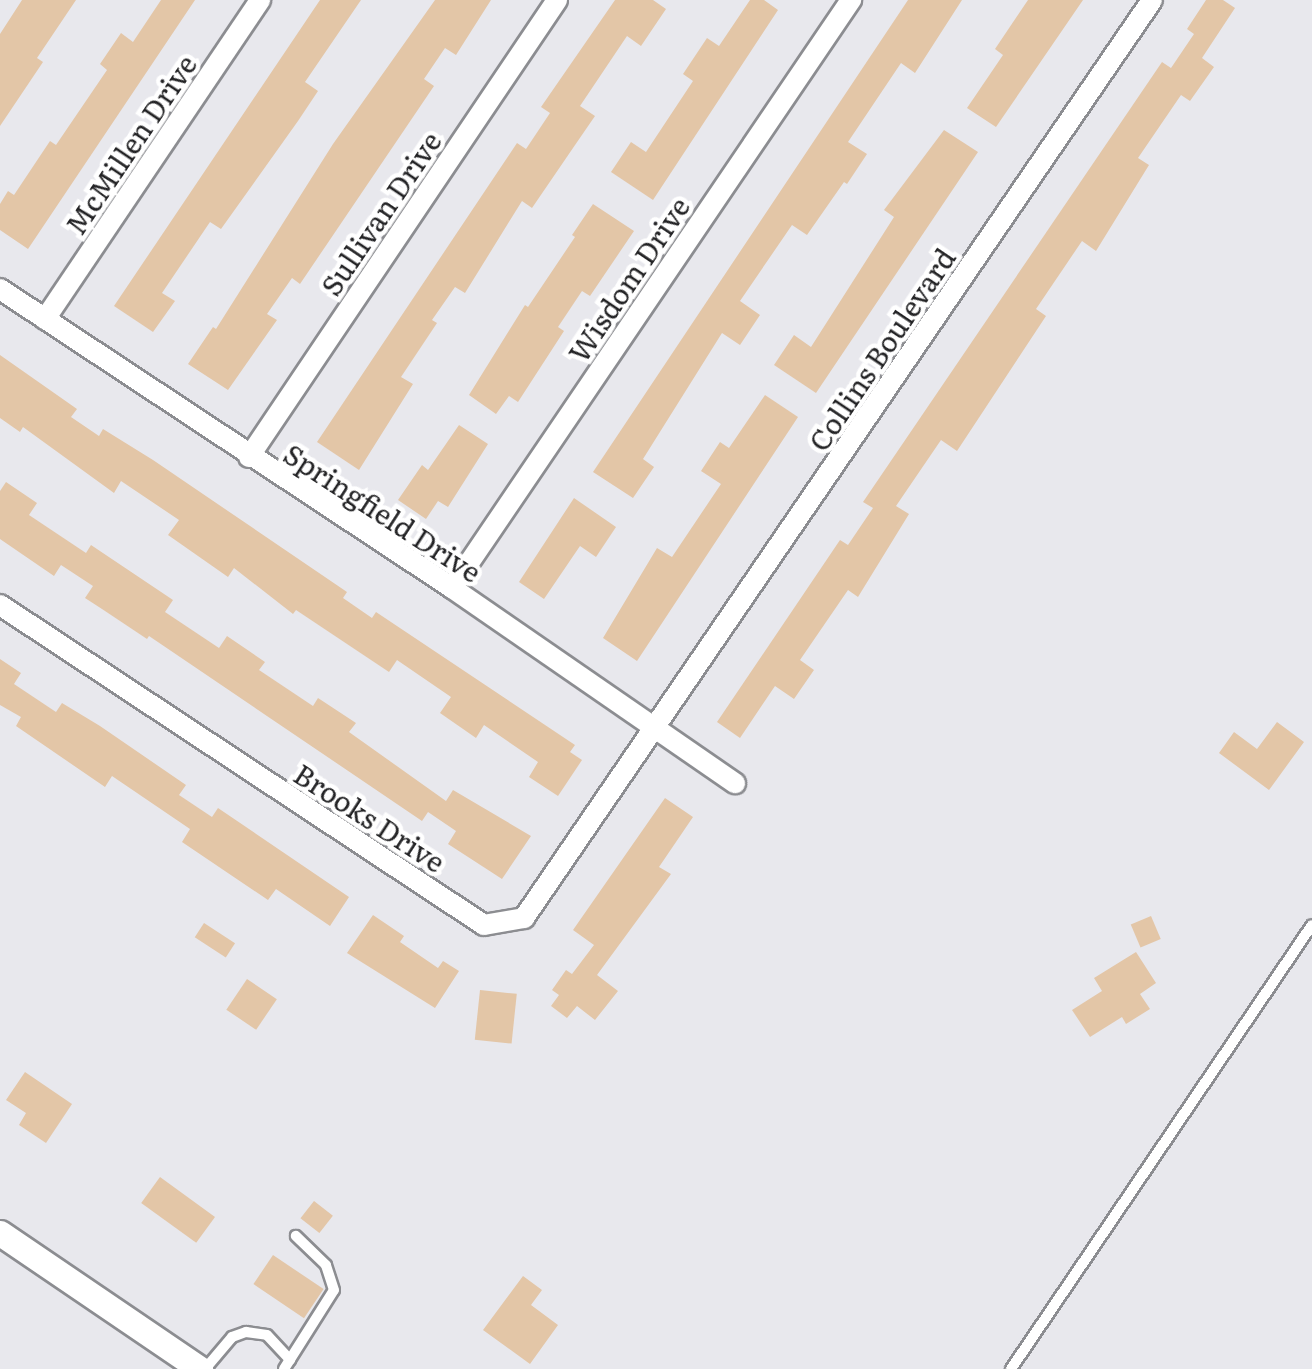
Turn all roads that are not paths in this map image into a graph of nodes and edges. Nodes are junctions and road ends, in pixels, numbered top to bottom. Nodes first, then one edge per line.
1 (260, 0) edge
2 (557, 0) edge
3 (851, 0) edge
4 (1152, 0) edge
5 (0, 290) edge
6 (45, 319) junction
7 (249, 456) junction
8 (452, 588) junction
9 (0, 605) edge
10 (655, 728) junction
11 (734, 783) dead end
12 (1312, 925) edge
13 (0, 1234) edge
14 (296, 1236) dead end
15 (287, 1364) edge
16 (203, 1369) edge
17 (1011, 1369) edge

1 - 6 street, McMillen Drive
2 - 7 street, Sullivan Drive
3 - 8 street, Wisdom Drive
4 - 10 street, Collins Boulevard
5 - 6 street, Springfield Drive
6 - 7 street, Springfield Drive
7 - 8 street, Springfield Drive
8 - 10 street, Springfield Drive
9 - 10 street, Brooks Drive
10 - 11 street, Springfield Drive
12 - 17 lane
13 - 16 street
14 - 15 lane
15 - 16 lane

